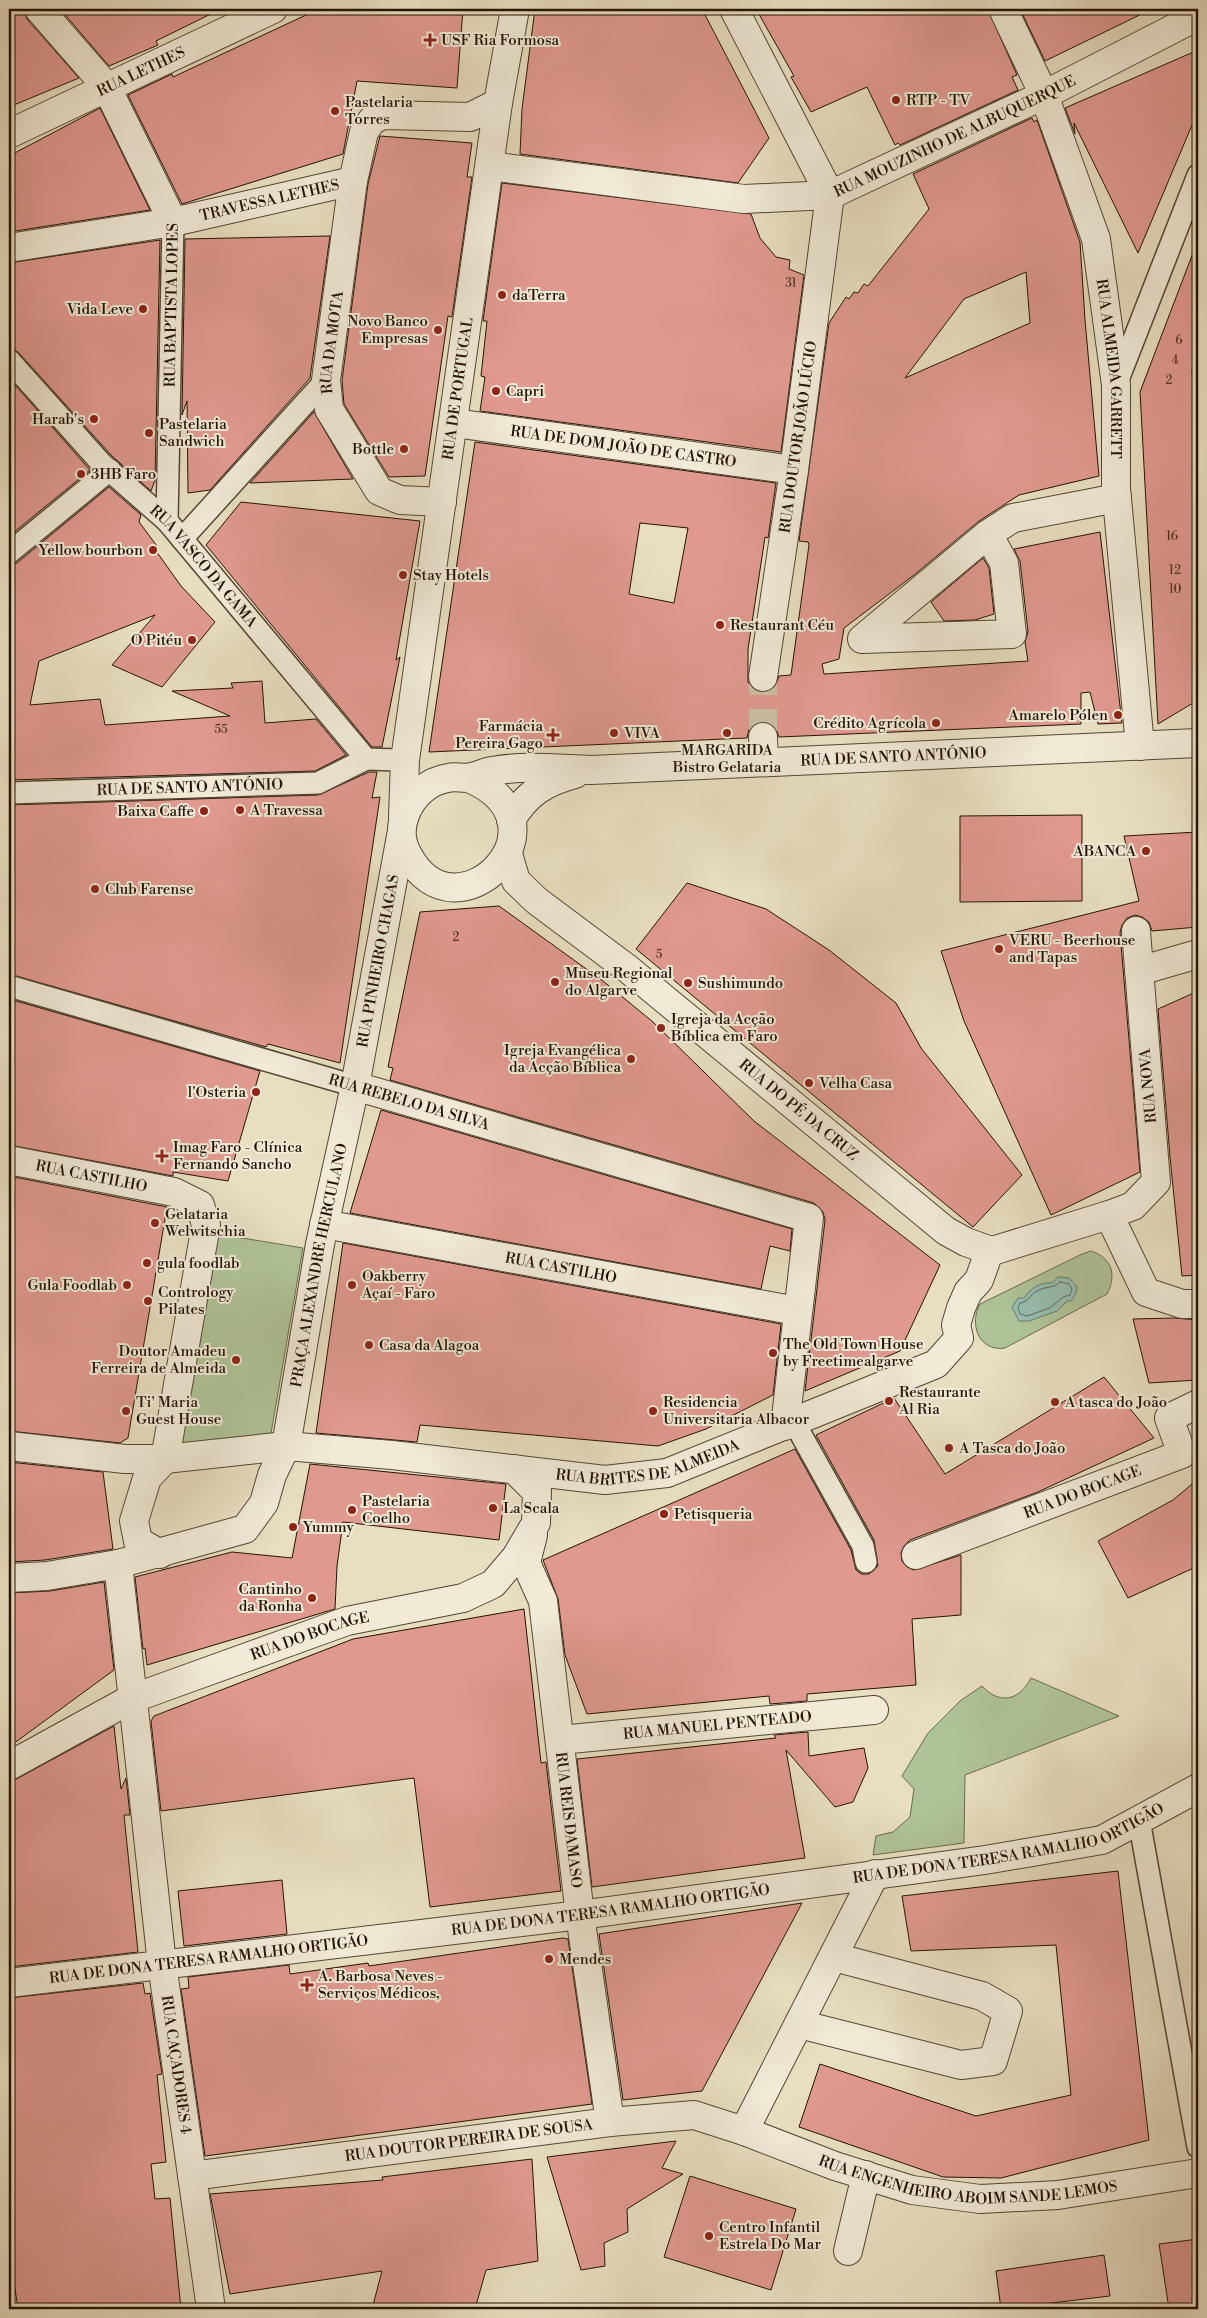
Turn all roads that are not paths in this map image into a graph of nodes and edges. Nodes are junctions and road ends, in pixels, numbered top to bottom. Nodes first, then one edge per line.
1 (38, 9) edge
2 (273, 9) edge
3 (515, 9) edge
4 (734, 9) edge
5 (1003, 9) edge
6 (1198, 16) edge
7 (106, 86) junction
8 (1044, 95) junction
9 (498, 103) junction
10 (9, 134) edge
11 (490, 166) junction
12 (1198, 175) edge
13 (353, 181) junction
14 (830, 195) junction
15 (173, 222) junction
16 (9, 248) edge
17 (9, 360) edge
18 (326, 380) junction
19 (1116, 385) junction
20 (454, 423) junction
21 (110, 470) junction
22 (794, 470) junction
23 (1117, 498) junction
24 (442, 502) junction
25 (167, 521) junction
26 (988, 534) junction
27 (182, 539) junction
28 (9, 553) edge
29 (763, 677) tunnel mouth
30 (1198, 743) edge
31 (1140, 746) junction
32 (366, 759) junction
33 (401, 764) junction
34 (591, 770) junction
35 (469, 778) junction
36 (9, 793) edge
37 (511, 820) junction
38 (402, 829) junction
39 (508, 854) junction
40 (1136, 931) dead end
41 (1198, 954) edge
42 (1139, 971) junction
43 (9, 986) edge
44 (355, 1086) junction
45 (9, 1160) edge
46 (1109, 1215) junction
47 (324, 1224) junction
48 (989, 1252) junction
49 (1198, 1304) edge
50 (797, 1310) junction
51 (1198, 1404) edge
52 (790, 1424) junction
53 (9, 1446) edge
54 (286, 1446) junction
55 (238, 1451) junction
56 (166, 1459) junction
57 (514, 1469) junction
58 (271, 1480) junction
59 (536, 1523) junction
60 (160, 1554) junction
61 (916, 1555) dead end
62 (866, 1562) dead end
63 (118, 1564) junction
64 (9, 1578) edge
65 (131, 1699) junction
66 (874, 1710) dead end
67 (560, 1740) junction
68 (9, 1766) edge
69 (1198, 1788) edge
70 (1139, 1820) junction
71 (875, 1874) junction
72 (580, 1915) junction
73 (834, 1957) junction
74 (162, 1964) junction
75 (9, 1983) edge
76 (799, 2024) junction
77 (610, 2122) junction
78 (744, 2131) junction
79 (1198, 2147) edge
80 (1198, 2173) edge
81 (866, 2175) junction
82 (192, 2176) junction
83 (848, 2250) dead end
84 (211, 2309) edge

1 - 7 street, RUA BAPTISTA LOPES
2 - 7 street, RUA LETHES
3 - 9 street, RUA DE PORTUGAL
4 - 14 street
5 - 8 street, RUA ALMEIDA GARRETT
6 - 8 street, RUA MOUZINHO DE ALBUQUERQUE
7 - 10 street, RUA LETHES
7 - 15 street, RUA BAPTISTA LOPES
8 - 14 street, RUA MOUZINHO DE ALBUQUERQUE
8 - 19 street, RUA ALMEIDA GARRETT
9 - 11 street, RUA DE PORTUGAL
9 - 13 street, RUA DA MOTA
11 - 14 street, RUA MOUZINHO DE ALBUQUERQUE
11 - 20 street, RUA DE PORTUGAL
12 - 19 street
13 - 15 street, TRAVESSA LETHES
13 - 18 street, RUA DA MOTA
14 - 22 street, RUA DOUTOR JOÃO LÚCIO
15 - 16 street, TRAVESSA LETHES
15 - 25 street, RUA BAPTISTA LOPES
17 - 21 street, RUA VASCO DA GAMA
18 - 24 street, RUA DA MOTA
18 - 27 street
19 - 23 street, RUA ALMEIDA GARRETT
20 - 22 street, RUA DE DOM JOÃO DE CASTRO
20 - 24 street, RUA DE PORTUGAL
21 - 25 street, RUA VASCO DA GAMA
21 - 28 street
22 - 29 street, RUA DOUTOR JOÃO LÚCIO
23 - 26 street
23 - 31 street, RUA ALMEIDA GARRETT
24 - 33 street, RUA DE PORTUGAL
25 - 27 street, RUA VASCO DA GAMA
26 - 26 street
27 - 32 street, RUA VASCO DA GAMA
30 - 31 street, RUA DE SANTO ANTÓNIO
31 - 34 street, RUA DE SANTO ANTÓNIO
32 - 33 street
32 - 36 street, RUA DE SANTO ANTÓNIO
33 - 38 street, RUA PINHEIRO CHAGAS
34 - 35 street
34 - 37 street
35 - 37 street
35 - 38 street
37 - 39 street
38 - 39 street
38 - 44 street, RUA PINHEIRO CHAGAS
39 - 48 street, RUA DO PÉ DA CRUZ
40 - 42 street, RUA NOVA
41 - 42 street
42 - 46 street, RUA NOVA
43 - 44 street, RUA REBELO DA SILVA
44 - 47 street, PRAÇA ALEXANDRE HERCULANO
44 - 50 street, RUA REBELO DA SILVA
45 - 56 street, RUA CASTILHO
46 - 48 street
46 - 49 street
47 - 50 street, RUA CASTILHO
47 - 54 street, PRAÇA ALEXANDRE HERCULANO
48 - 52 street, RUA BRITES DE ALMEIDA
50 - 52 street
51 - 61 street, RUA DO BOCAGE
52 - 57 street, RUA BRITES DE ALMEIDA
52 - 62 street
53 - 56 street
54 - 55 street
54 - 57 street, RUA BRITES DE ALMEIDA
54 - 58 street, PRAÇA ALEXANDRE HERCULANO
55 - 56 street
55 - 58 street
56 - 60 street
57 - 59 street, RUA DO BOCAGE
58 - 60 street, PRAÇA ALEXANDRE HERCULANO
59 - 65 street, RUA DO BOCAGE
59 - 67 street, RUA REIS DAMASO
60 - 63 street, PRAÇA ALEXANDRE HERCULANO
63 - 64 street, PRAÇA ALEXANDRE HERCULANO
63 - 65 street, RUA CAÇADORES 4
65 - 68 street, RUA DO BOCAGE
65 - 74 street, RUA CAÇADORES 4
66 - 67 street, RUA MANUEL PENTEADO
67 - 72 street, RUA REIS DAMASO
69 - 70 street, RUA DE DONA TERESA RAMALHO ORTIGÃO
70 - 71 street, RUA DE DONA TERESA RAMALHO ORTIGÃO
70 - 79 street
71 - 72 street, RUA DE DONA TERESA RAMALHO ORTIGÃO
71 - 73 street
72 - 74 street, RUA DE DONA TERESA RAMALHO ORTIGÃO
72 - 77 street, RUA REIS DAMASO
73 - 76 street
73 - 76 street
74 - 75 street, RUA DE DONA TERESA RAMALHO ORTIGÃO
74 - 82 street, RUA CAÇADORES 4
76 - 78 street
77 - 78 street, RUA DOUTOR PEREIRA DE SOUSA
77 - 82 street, RUA DOUTOR PEREIRA DE SOUSA
78 - 81 street, RUA ENGENHEIRO ABOIM SANDE LEMOS
80 - 81 street, RUA ENGENHEIRO ABOIM SANDE LEMOS
81 - 83 street
82 - 84 street, RUA CAÇADORES 4

